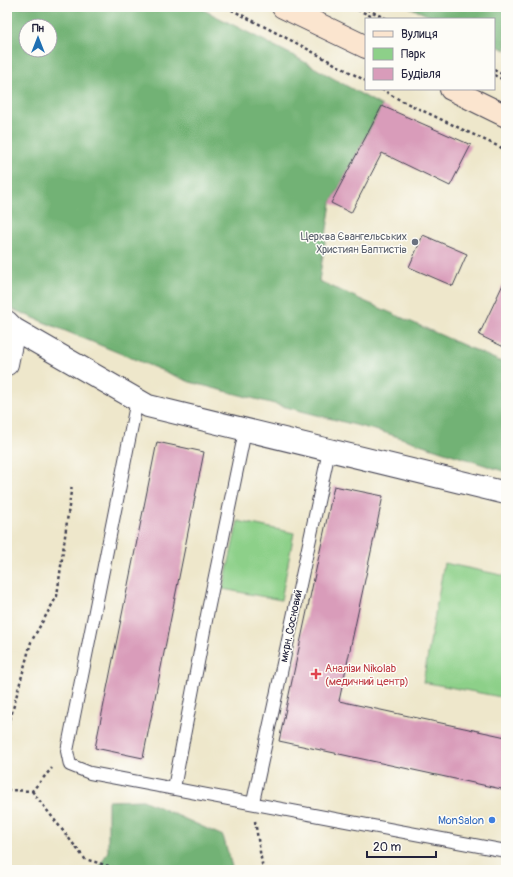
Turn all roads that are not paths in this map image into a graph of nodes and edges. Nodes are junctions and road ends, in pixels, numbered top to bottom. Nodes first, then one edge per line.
1 (283, 7) edge
2 (365, 47) edge
3 (453, 90) edge
4 (506, 116) edge
5 (10, 325) edge
6 (7, 364) edge
7 (137, 400) junction
8 (245, 431) junction
9 (329, 450) junction
10 (506, 494) edge
11 (174, 788) junction
12 (253, 802) junction
13 (506, 851) edge

1 - 2 main road
3 - 4 main road
5 - 6 street
5 - 7 street
7 - 8 street
7 - 11 lane
8 - 9 street
8 - 11 lane
9 - 10 street
9 - 12 lane, мкрн. Сосновий
11 - 12 lane
12 - 13 lane

